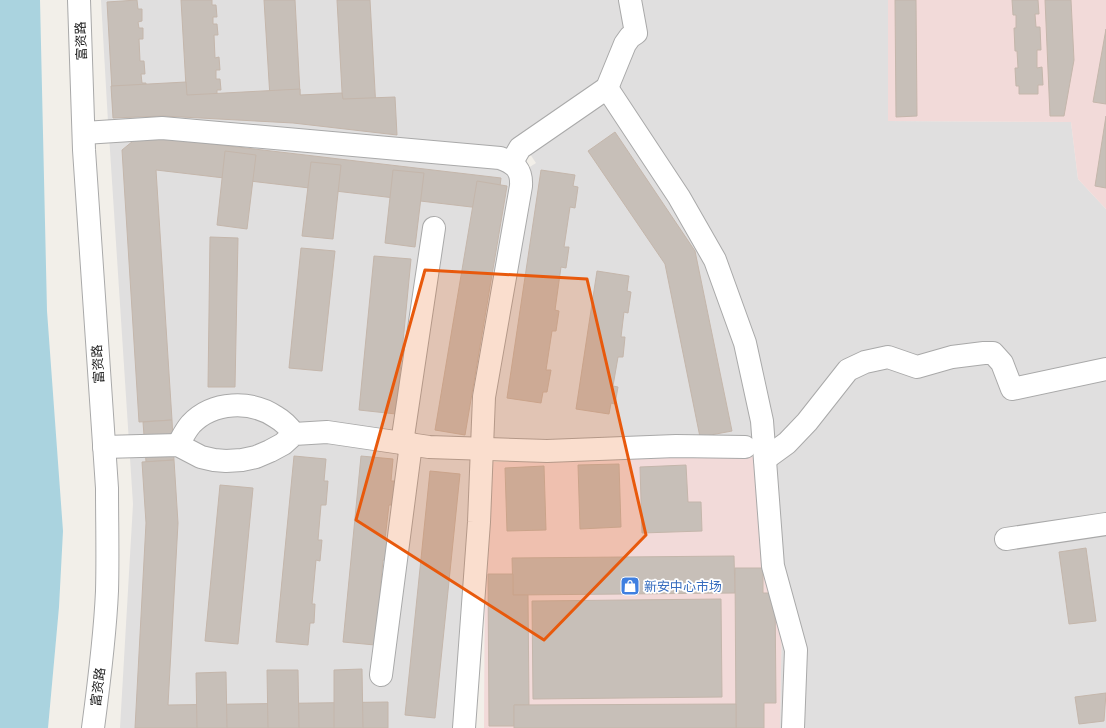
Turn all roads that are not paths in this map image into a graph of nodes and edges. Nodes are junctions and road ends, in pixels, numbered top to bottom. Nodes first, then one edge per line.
1 (79, 0) edge
2 (630, 0) edge
3 (607, 88) junction
4 (84, 132) junction
5 (512, 162) junction
6 (434, 228) dead end
7 (1106, 369) edge
8 (294, 434) junction
9 (406, 444) junction
10 (178, 445) junction
11 (104, 447) junction
12 (745, 447) dead end
13 (482, 449) junction
14 (765, 459) junction
15 (1106, 524) edge
16 (1006, 539) dead end
17 (381, 676) dead end
18 (93, 728) edge
19 (464, 728) edge
20 (793, 728) edge

1 - 4 street, 富资路
2 - 3 street
3 - 5 street
3 - 14 street
4 - 5 street
4 - 11 street, 富资路
5 - 13 street
6 - 9 street
7 - 14 street
8 - 9 street
8 - 10 street
8 - 10 street
9 - 13 street
9 - 17 street
10 - 11 street
11 - 18 street, 富资路
12 - 13 street
13 - 19 street
14 - 20 street
15 - 16 street

